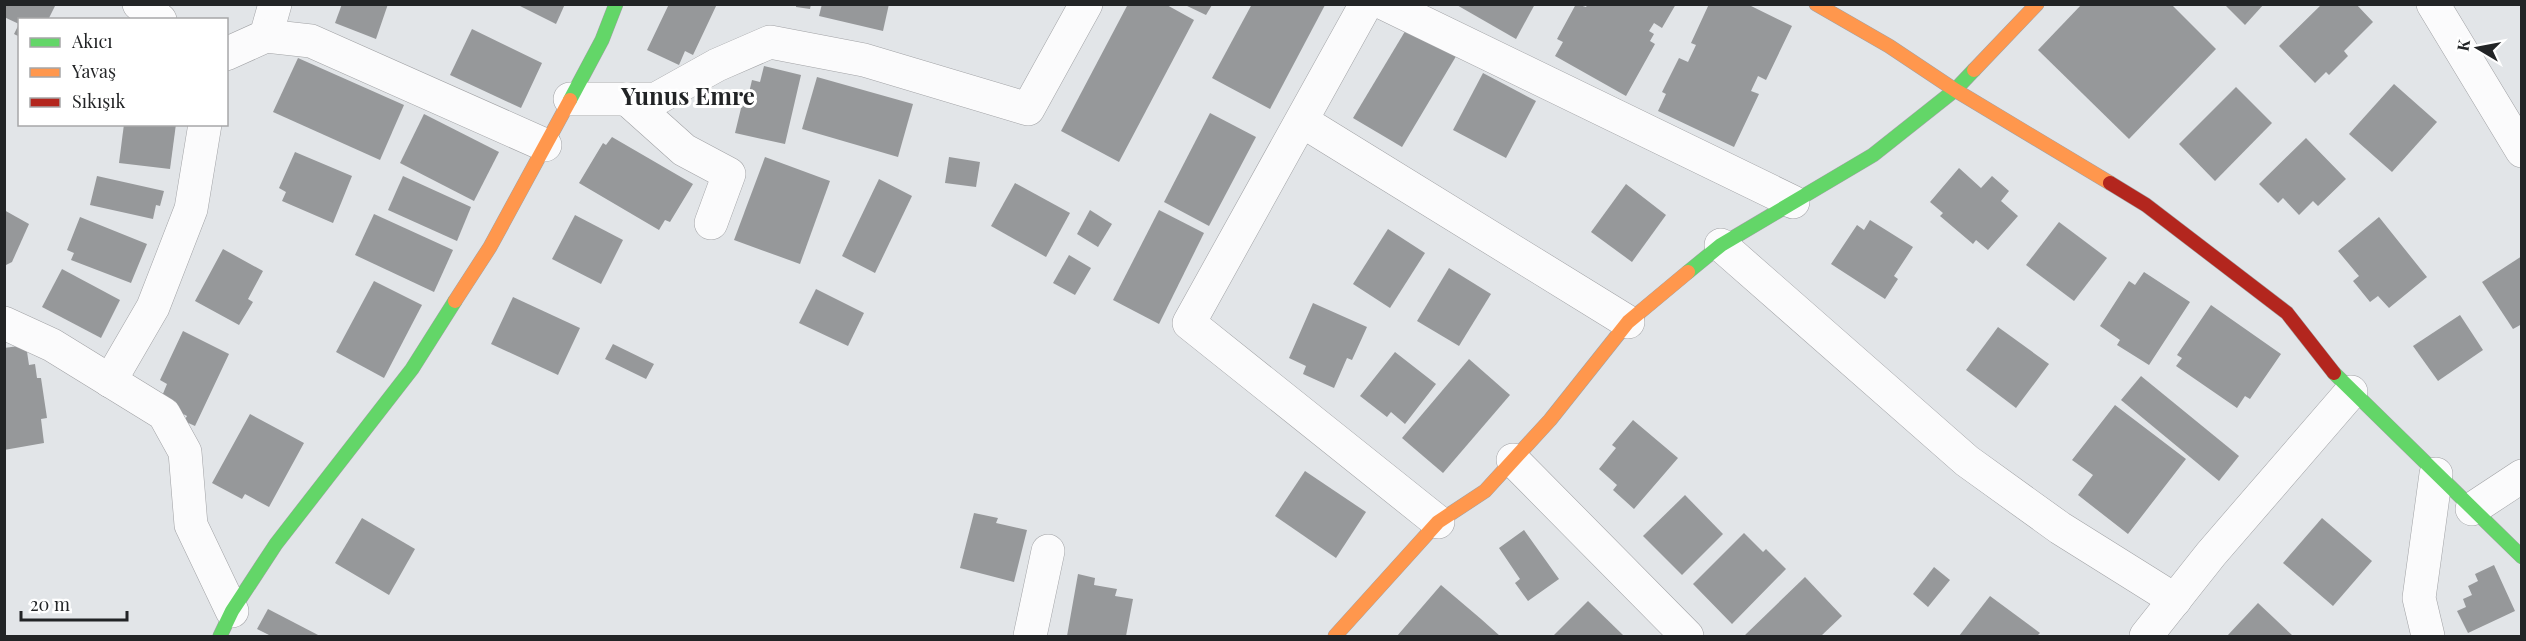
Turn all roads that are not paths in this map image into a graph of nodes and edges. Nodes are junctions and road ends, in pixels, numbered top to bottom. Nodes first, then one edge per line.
1 (139, 4) edge
2 (275, 4) edge
3 (616, 4) edge
4 (1086, 4) edge
5 (1366, 4) edge
6 (1385, 4) edge
7 (1816, 4) edge
8 (2037, 4) edge
9 (2433, 4) edge
10 (157, 18) edge
11 (266, 36) junction
12 (228, 53) edge
13 (1955, 90) junction
14 (570, 99) junction
15 (627, 99) junction
16 (1302, 122) junction
17 (205, 126) edge
18 (545, 145) junction
19 (2522, 151) edge
20 (1794, 202) junction
21 (711, 223) dead end
22 (1721, 245) junction
23 (1628, 322) junction
24 (4, 323) edge
25 (110, 381) junction
26 (2351, 392) junction
27 (1513, 460) junction
28 (2436, 474) junction
29 (2522, 476) edge
30 (2472, 509) junction
31 (1438, 522) junction
32 (1048, 551) dead end
33 (2522, 557) edge
34 (2175, 600) junction
35 (226, 624) edge
36 (1030, 636) edge
37 (1335, 636) edge
38 (1687, 636) edge
39 (2146, 636) edge
40 (2428, 636) edge

1 - 10 street
2 - 11 street
3 - 14 street
4 - 15 street
5 - 16 street
6 - 20 street
7 - 13 street
8 - 13 street
9 - 19 street
11 - 12 street
11 - 18 street
13 - 20 street
13 - 26 street
14 - 15 street
14 - 18 street
15 - 21 street
16 - 23 street
16 - 31 street
17 - 25 street
18 - 35 street
20 - 22 street
22 - 23 street
22 - 34 street
23 - 27 street
24 - 25 street
25 - 35 street
26 - 28 street
26 - 34 street
27 - 31 street
27 - 38 street
28 - 30 street
28 - 40 street
29 - 30 street
30 - 33 street
31 - 37 street
32 - 36 street
34 - 39 street

